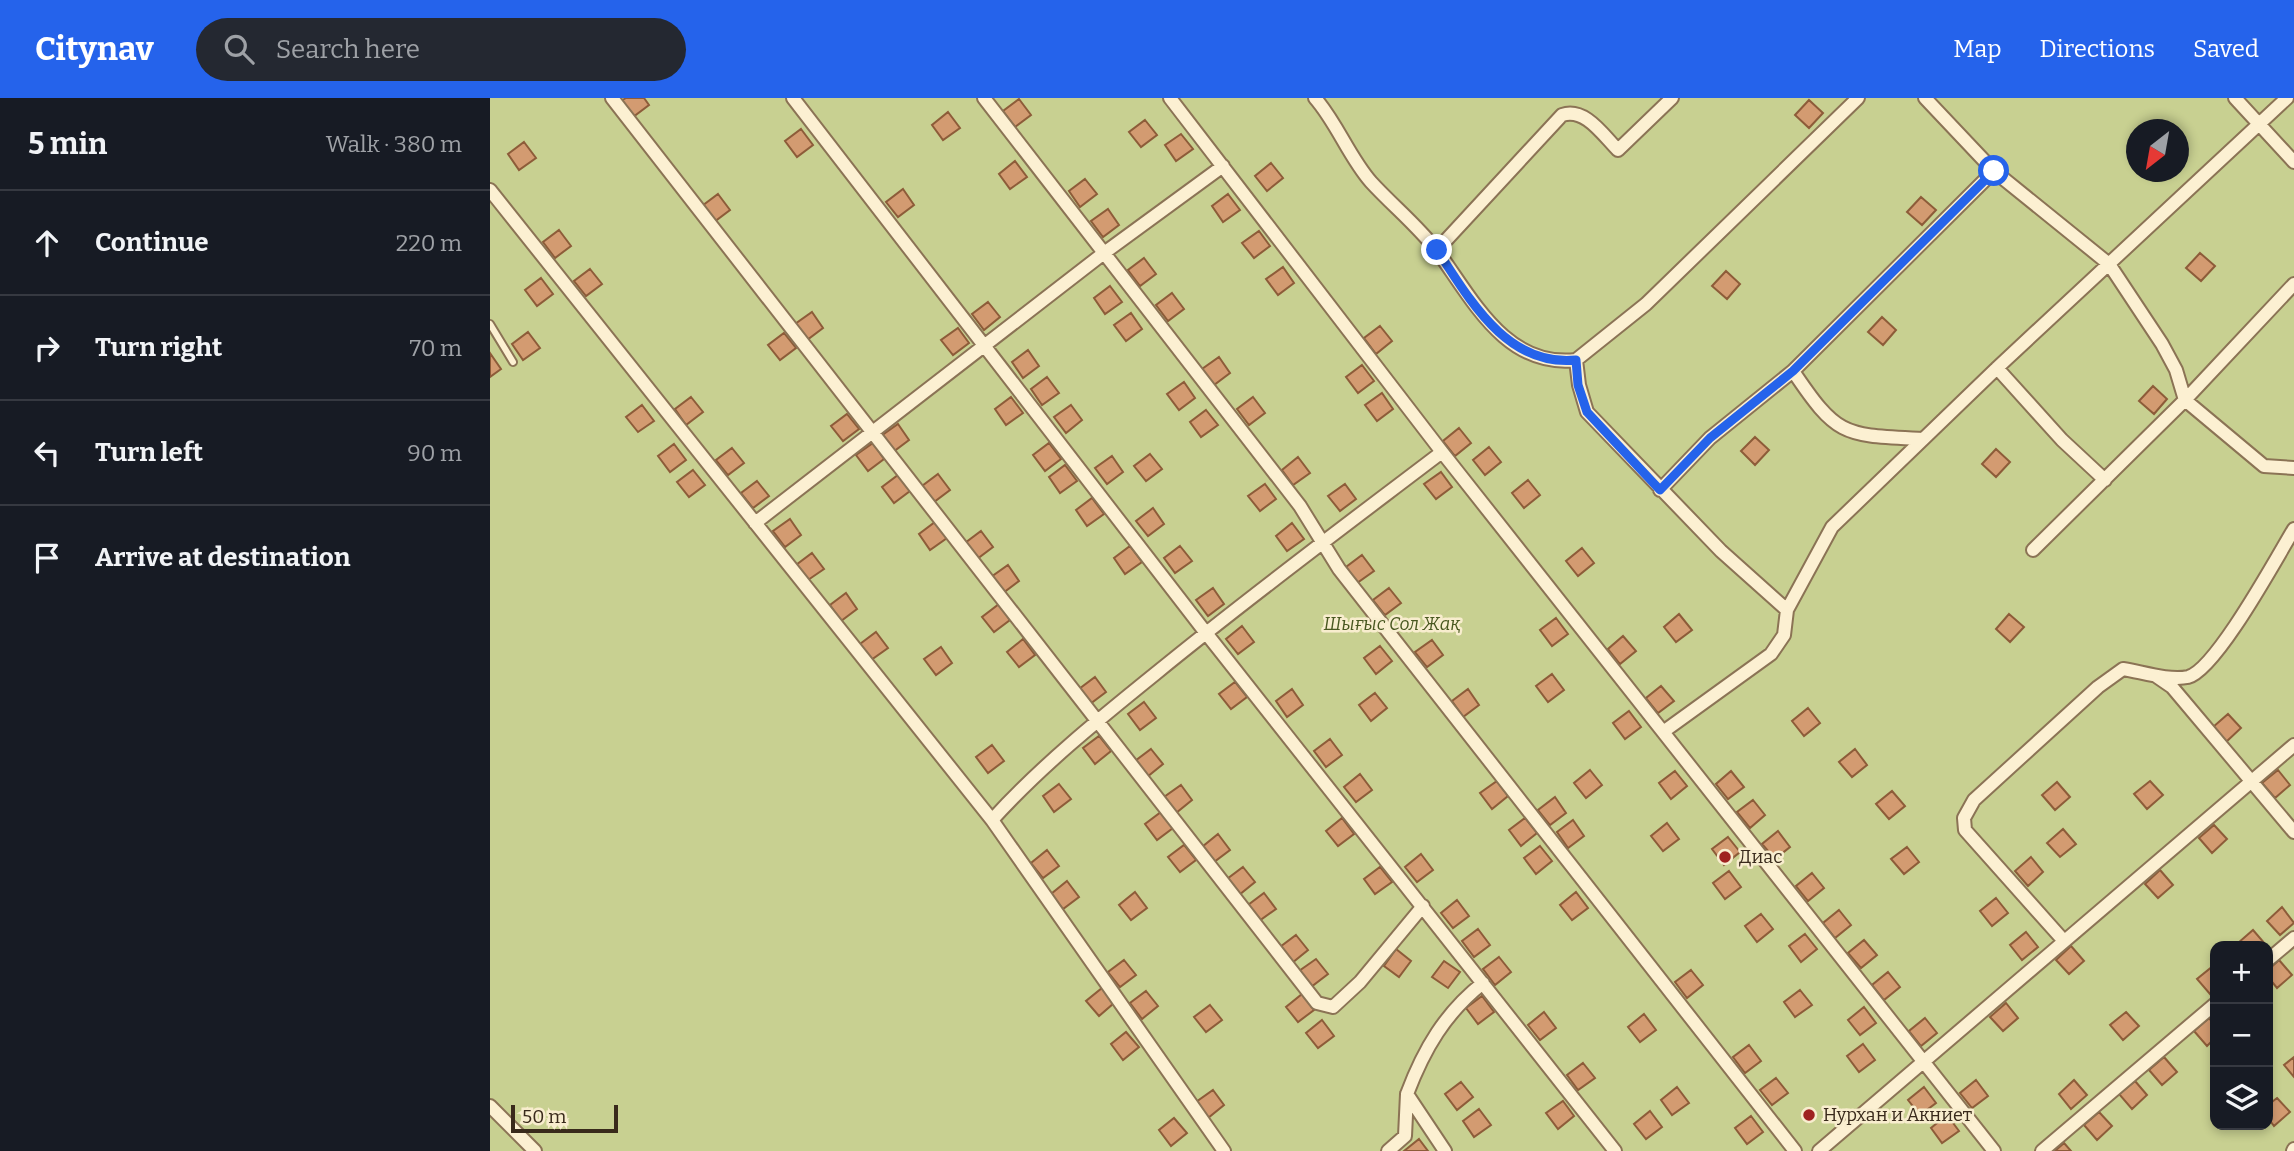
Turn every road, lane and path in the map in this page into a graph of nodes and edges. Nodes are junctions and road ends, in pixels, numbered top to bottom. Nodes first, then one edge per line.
1 (612, 98) edge
2 (793, 98) edge
3 (984, 98) edge
4 (1170, 98) edge
5 (1315, 98) edge
6 (1672, 98) edge
7 (1858, 98) edge
8 (1925, 98) edge
9 (2235, 98) edge
10 (2287, 98) edge
11 (2259, 124) junction
12 (2294, 162) edge
13 (1223, 166) junction
14 (1994, 171) junction
15 (490, 190) edge
16 (1437, 250) junction
17 (1104, 253) junction
18 (2109, 264) junction
19 (2294, 284) edge
20 (490, 324) edge
21 (986, 345) junction
22 (1576, 360) junction
23 (513, 362) dead end
24 (1997, 368) junction
25 (1793, 371) junction
26 (2185, 400) junction
27 (873, 432) junction
28 (1923, 439) junction
29 (1442, 452) junction
30 (2294, 468) edge
31 (2105, 480) junction
32 (1660, 490) junction
33 (755, 523) junction
34 (2294, 529) edge
35 (1323, 543) junction
36 (2034, 550) dead end
37 (1787, 610) junction
38 (1206, 633) junction
39 (2154, 674) junction
40 (1097, 721) junction
41 (1663, 732) junction
42 (2294, 745) edge
43 (2250, 782) junction
44 (992, 820) junction
45 (2294, 832) edge
46 (1423, 906) junction
47 (2294, 938) edge
48 (2064, 941) junction
49 (2273, 956) edge
50 (1483, 982) junction
51 (2210, 1008) edge
52 (1924, 1062) junction
53 (1406, 1094) junction
54 (490, 1106) edge
55 (535, 1151) edge
56 (1224, 1151) edge
57 (1388, 1151) edge
58 (1445, 1151) edge
59 (1615, 1151) edge
60 (1795, 1151) edge
61 (1819, 1151) edge
62 (1994, 1151) edge
63 (2042, 1151) edge

1 - 27 street
2 - 21 street
3 - 17 street
4 - 13 street
5 - 16 street
6 - 16 street
7 - 22 street
8 - 14 street
9 - 11 street
10 - 11 street
11 - 12 street
11 - 18 street
13 - 17 street
13 - 29 street
14 - 18 street
14 - 25 street
15 - 33 street
16 - 22 street
17 - 21 street
17 - 35 street
18 - 24 street
18 - 26 street
19 - 26 street
20 - 23 lane
21 - 27 street
21 - 38 street
22 - 32 street
24 - 28 street
24 - 31 street
25 - 28 street
25 - 32 street
26 - 30 street
26 - 31 street
27 - 33 street
27 - 40 street
28 - 37 street
29 - 35 street
29 - 41 street
31 - 36 street
32 - 37 street
33 - 44 street
34 - 39 street
35 - 38 street
35 - 60 street
37 - 41 street
38 - 40 street
38 - 46 street
39 - 43 street
39 - 48 street
40 - 44 street
40 - 46 street
41 - 52 street
42 - 43 street
43 - 45 street
43 - 48 street
44 - 56 street
46 - 50 street
47 - 49 street
48 - 52 street
50 - 53 street
50 - 59 street
51 - 63 street
52 - 61 street
52 - 62 street
53 - 57 street
53 - 58 street
54 - 55 street

